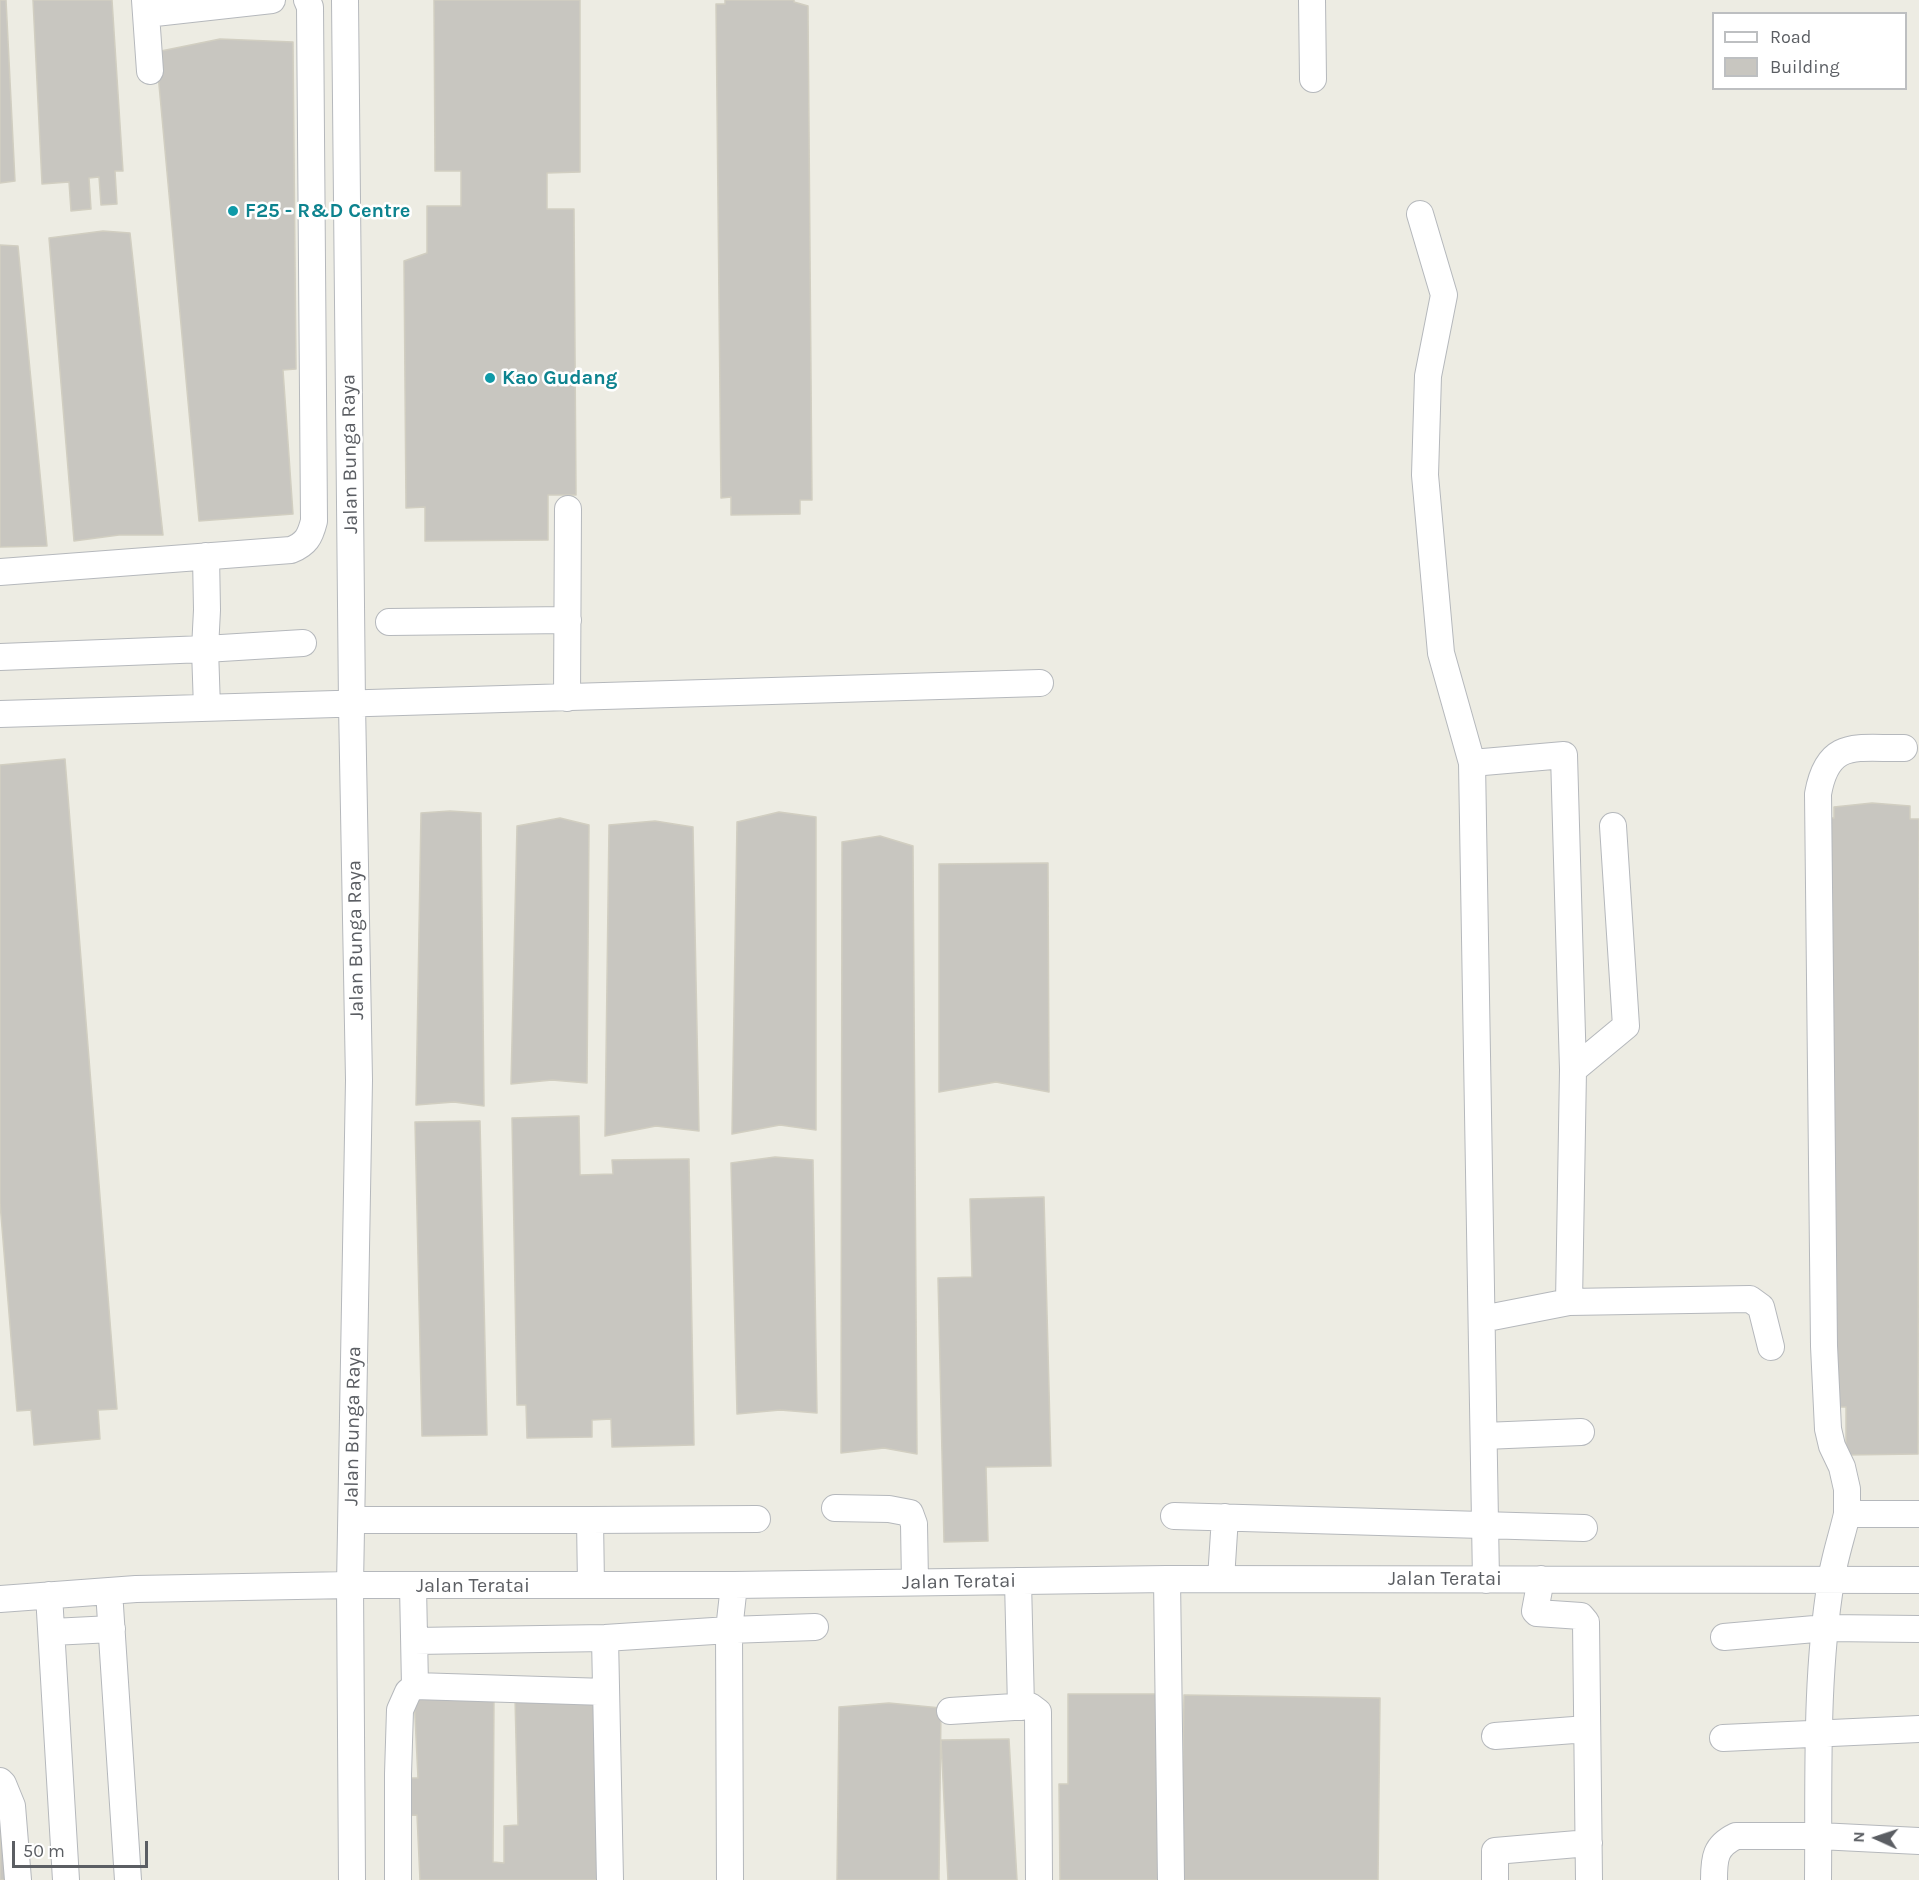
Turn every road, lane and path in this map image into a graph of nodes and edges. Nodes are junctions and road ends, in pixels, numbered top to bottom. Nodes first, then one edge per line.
1 (272, 0) edge
2 (307, 0) edge
3 (345, 0) edge
4 (1312, 0) edge
5 (145, 7) edge
6 (150, 71) dead end
7 (1313, 78) dead end
8 (1420, 214) dead end
9 (568, 509) dead end
10 (206, 556) junction
11 (0, 572) edge
12 (567, 620) junction
13 (389, 622) dead end
14 (303, 643) dead end
15 (205, 649) junction
16 (0, 657) edge
17 (1040, 683) dead end
18 (567, 698) junction
19 (352, 704) junction
20 (207, 708) junction
21 (0, 714) edge
22 (1904, 748) dead end
23 (1472, 763) junction
24 (1613, 826) dead end
25 (1573, 1070) junction
26 (1569, 1302) junction
27 (1482, 1319) junction
28 (1771, 1347) dead end
29 (1581, 1432) dead end
30 (1484, 1436) junction
31 (835, 1508) dead end
32 (1847, 1514) junction
33 (1919, 1514) edge
34 (1174, 1516) dead end
35 (1225, 1517) junction
36 (757, 1519) dead end
37 (352, 1520) junction
38 (590, 1520) junction
39 (1485, 1524) junction
40 (1584, 1528) dead end
41 (1167, 1579) junction
42 (1221, 1579) junction
43 (1486, 1580) junction
44 (1541, 1580) junction
45 (1831, 1580) junction
46 (1919, 1580) edge
47 (1018, 1581) junction
48 (915, 1582) junction
49 (350, 1585) junction
50 (591, 1585) junction
51 (734, 1585) junction
52 (413, 1586) junction
53 (109, 1591) junction
54 (49, 1595) junction
55 (0, 1599) edge
56 (815, 1627) dead end
57 (1826, 1628) junction
58 (111, 1629) junction
59 (1919, 1629) edge
60 (729, 1630) junction
61 (52, 1632) junction
62 (1724, 1637) dead end
63 (605, 1638) junction
64 (415, 1641) junction
65 (415, 1686) junction
66 (606, 1692) junction
67 (1021, 1707) junction
68 (950, 1711) dead end
69 (1587, 1729) junction
70 (1919, 1729) edge
71 (1817, 1733) junction
72 (1496, 1736) dead end
73 (1723, 1738) dead end
74 (0, 1781) edge
75 (1819, 1836) junction
76 (1919, 1841) edge
77 (1588, 1843) junction
78 (18, 1880) edge
79 (66, 1880) edge
80 (128, 1880) edge
81 (352, 1880) edge
82 (398, 1880) edge
83 (610, 1880) edge
84 (730, 1880) edge
85 (1039, 1880) edge
86 (1171, 1880) edge
87 (1495, 1880) edge
88 (1589, 1880) edge
89 (1714, 1880) edge
90 (1818, 1880) edge

1 - 5 street
2 - 10 street
3 - 19 street, Jalan Bunga Raya
4 - 7 street
5 - 6 street
8 - 23 street
9 - 12 street
10 - 11 street
10 - 15 street
12 - 13 street
12 - 18 street
14 - 15 street
15 - 16 street
15 - 20 street
17 - 18 street
18 - 19 street
19 - 20 street
19 - 37 street, Jalan Bunga Raya
20 - 21 street
22 - 32 street
23 - 25 street
23 - 27 street
24 - 25 street
25 - 26 street
26 - 27 street
26 - 28 street
27 - 30 street
29 - 30 street
30 - 39 street
31 - 48 street
32 - 33 street
32 - 45 street
34 - 35 street
35 - 39 street
35 - 42 street
36 - 38 street
37 - 38 street
37 - 49 street, Jalan Bunga Raya
38 - 50 street
39 - 40 street
39 - 43 street
41 - 42 street, Jalan Teratai
41 - 47 street, Jalan Teratai
41 - 86 street
42 - 43 street, Jalan Teratai
43 - 44 street, Jalan Teratai
44 - 45 street, Jalan Teratai
44 - 69 street
45 - 46 street, Jalan Teratai
45 - 57 street
47 - 48 street, Jalan Teratai
47 - 67 street
48 - 51 street, Jalan Teratai
49 - 52 street, Jalan Teratai
49 - 53 street, Jalan Teratai
49 - 81 street, Jalan Bunga Raya
50 - 51 street, Jalan Teratai
50 - 52 street, Jalan Teratai
51 - 60 street
52 - 64 street
53 - 54 street, Jalan Teratai
53 - 58 street
54 - 55 street, Jalan Teratai
54 - 61 street
56 - 60 street
57 - 59 street
57 - 62 street
57 - 71 street
58 - 61 street
58 - 80 street
60 - 63 street
60 - 84 street
61 - 79 street
63 - 64 street
63 - 66 street
64 - 65 street
65 - 66 street
65 - 82 street
66 - 83 street
67 - 68 street
67 - 85 street
69 - 72 street
69 - 77 street
70 - 71 street
71 - 73 street
71 - 75 street
74 - 78 street
75 - 76 street
75 - 89 street
75 - 90 street
77 - 87 street
77 - 88 street

